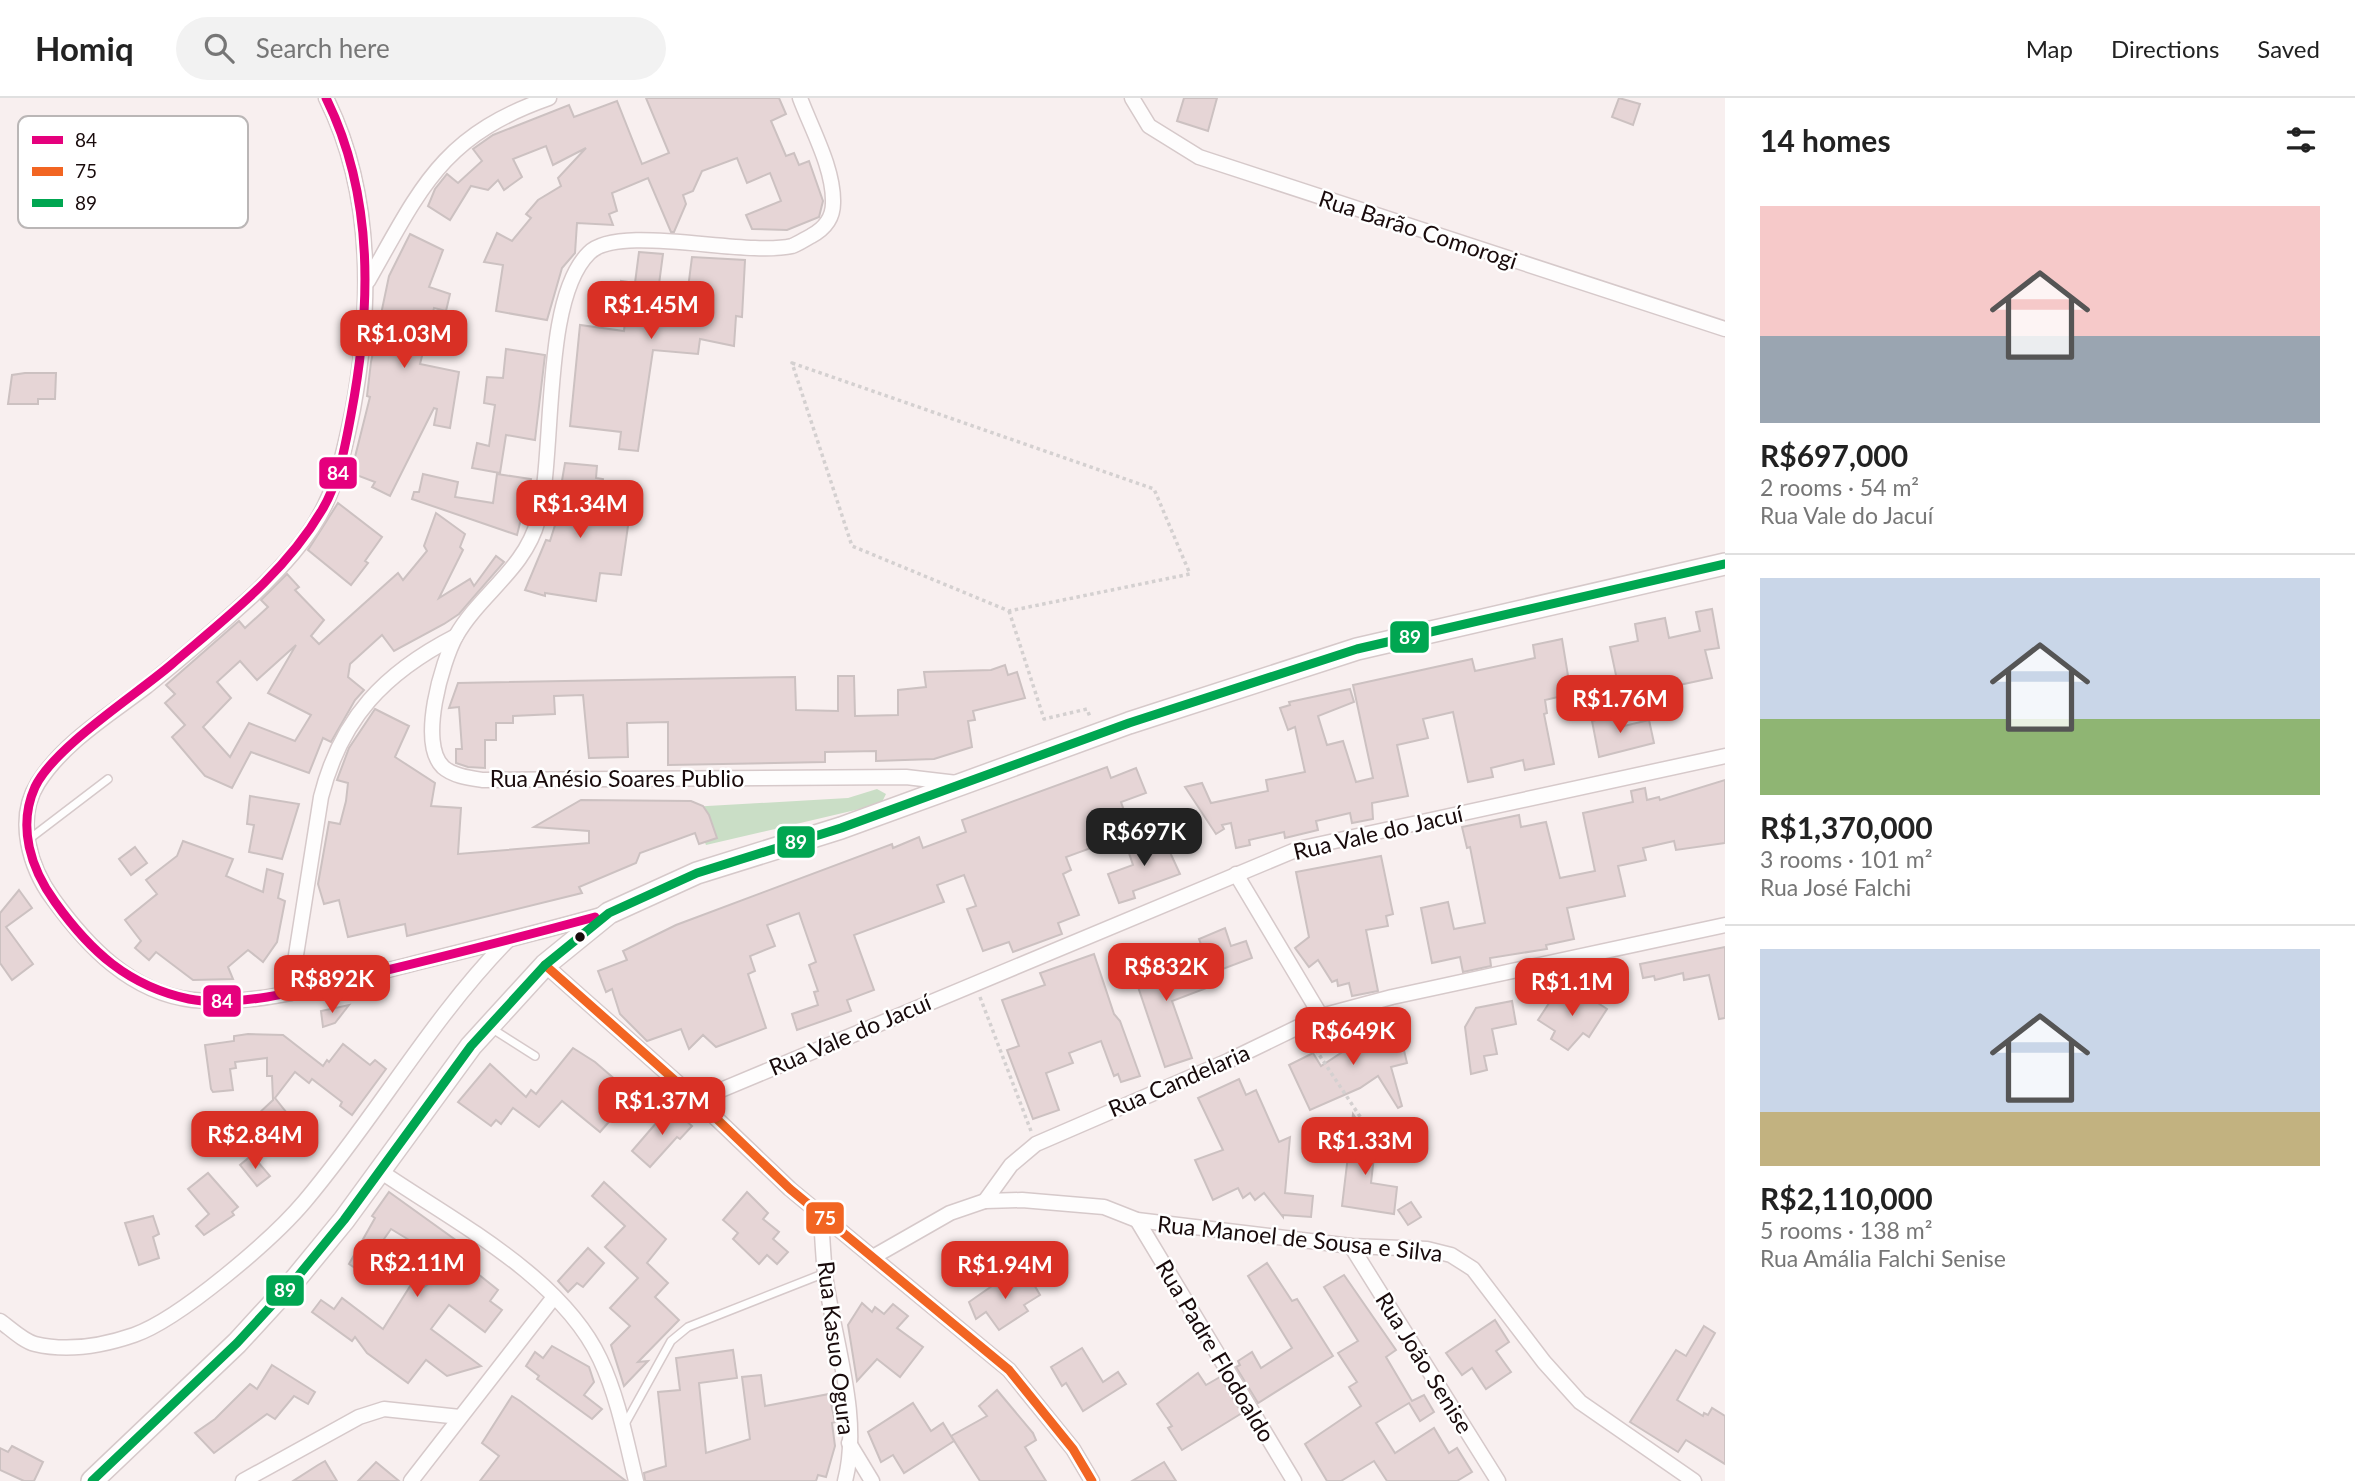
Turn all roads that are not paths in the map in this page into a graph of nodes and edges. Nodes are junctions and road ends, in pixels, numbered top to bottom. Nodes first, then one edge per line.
1 (326, 98) edge
2 (549, 98) edge
3 (800, 98) edge
4 (1132, 98) edge
5 (368, 281) junction
6 (1725, 329) edge
7 (1725, 564) edge
8 (456, 636) junction
9 (1725, 756) edge
10 (108, 779) dead end
11 (965, 784) junction
12 (28, 840) junction
13 (1236, 874) junction
14 (609, 913) junction
15 (1725, 925) edge
16 (507, 941) junction
17 (545, 965) junction
18 (290, 993) junction
19 (1321, 1016) junction
20 (489, 1026) junction
21 (535, 1056) dead end
22 (697, 1100) junction
23 (380, 1171) junction
24 (985, 1201) junction
25 (821, 1215) junction
26 (1137, 1220) junction
27 (1351, 1246) junction
28 (873, 1257) junction
29 (825, 1273) junction
30 (554, 1297) junction
31 (0, 1321) edge
32 (460, 1417) junction
33 (623, 1428) junction
34 (849, 1443) junction
35 (92, 1481) edge
36 (243, 1481) edge
37 (411, 1481) edge
38 (636, 1481) edge
39 (845, 1481) edge
40 (872, 1481) edge
41 (1092, 1481) edge
42 (1294, 1481) edge
43 (1498, 1481) edge
44 (1694, 1481) edge

1 - 5 street
2 - 5 street
3 - 8 street, Rua Anésio Soares Publio
4 - 6 street, Rua Barão Comorogi
5 - 12 street
7 - 11 street
8 - 11 street, Rua Anésio Soares Publio
8 - 18 street
9 - 13 street, Rua Vale do Jacuí
10 - 12 lane
11 - 14 street
12 - 18 street
13 - 19 street
13 - 22 street, Rua Vale do Jacuí
14 - 16 street
14 - 17 street
15 - 19 street, Rua Candelaria
16 - 18 street
16 - 31 street
17 - 20 street
17 - 22 street
19 - 24 street, Rua Candelaria
20 - 21 lane
20 - 23 street
22 - 25 street
23 - 30 street
23 - 35 street
24 - 26 street, Rua Manoel de Sousa e Silva
24 - 28 street, Rua Manoel de Sousa e Silva
25 - 28 street
25 - 29 street, Rua Kasuo Ogura
26 - 27 street, Rua Manoel de Sousa e Silva
26 - 42 street, Rua Padre Flodoaldo
27 - 43 street, Rua João Senise
27 - 44 street, Rua Manoel de Sousa e Silva
28 - 41 street
29 - 33 lane
29 - 34 street, Rua Kasuo Ogura
30 - 32 street
30 - 33 street
32 - 36 street
32 - 37 street
33 - 38 street
34 - 39 street, Rua Kasuo Ogura
34 - 40 street

